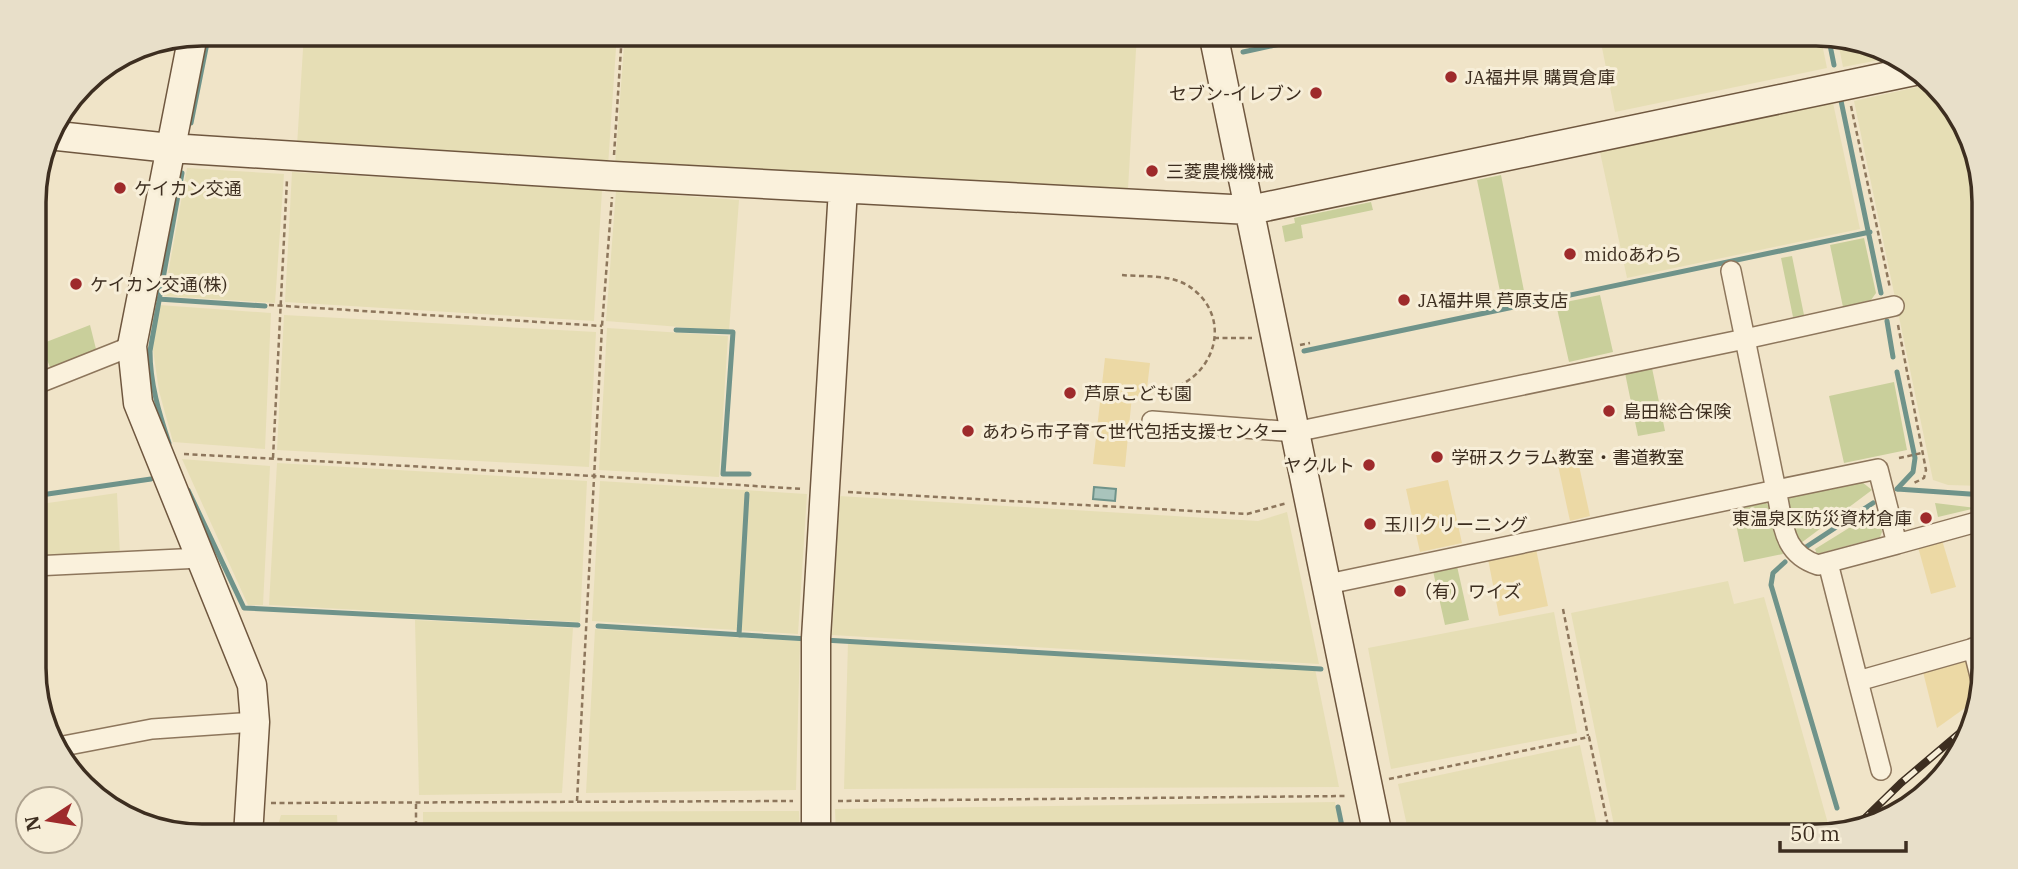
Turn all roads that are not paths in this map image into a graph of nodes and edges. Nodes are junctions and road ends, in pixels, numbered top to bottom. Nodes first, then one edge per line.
1 (1216, 46) edge
2 (191, 47) edge
3 (1905, 73) edge
4 (60, 136) edge
5 (170, 148) junction
6 (843, 189) junction
7 (1250, 210) junction
8 (1731, 271) dead end
9 (1894, 306) dead end
10 (1745, 339) junction
11 (132, 345) junction
12 (46, 380) edge
13 (1152, 421) dead end
14 (1295, 432) junction
15 (1776, 490) junction
16 (1972, 523) edge
17 (1897, 544) junction
18 (201, 558) junction
19 (1828, 563) junction
20 (46, 565) edge
21 (1328, 584) junction
22 (1972, 648) edge
23 (1858, 681) junction
24 (255, 722) junction
25 (66, 746) edge
26 (1881, 770) dead end
27 (1376, 823) edge
28 (249, 824) edge
29 (816, 824) edge

1 - 7 street
2 - 5 street
3 - 7 street
4 - 5 street
5 - 6 street
5 - 11 street
6 - 7 street
6 - 29 street
7 - 14 street
8 - 10 street
9 - 10 street
10 - 14 street
10 - 15 street
11 - 12 street
11 - 18 street
13 - 14 street
14 - 21 street
15 - 17 street
15 - 19 street
15 - 21 street
16 - 17 street
17 - 19 street
18 - 20 street
18 - 24 street
19 - 23 street
21 - 27 street
22 - 23 street
23 - 26 street
24 - 25 street
24 - 28 street

